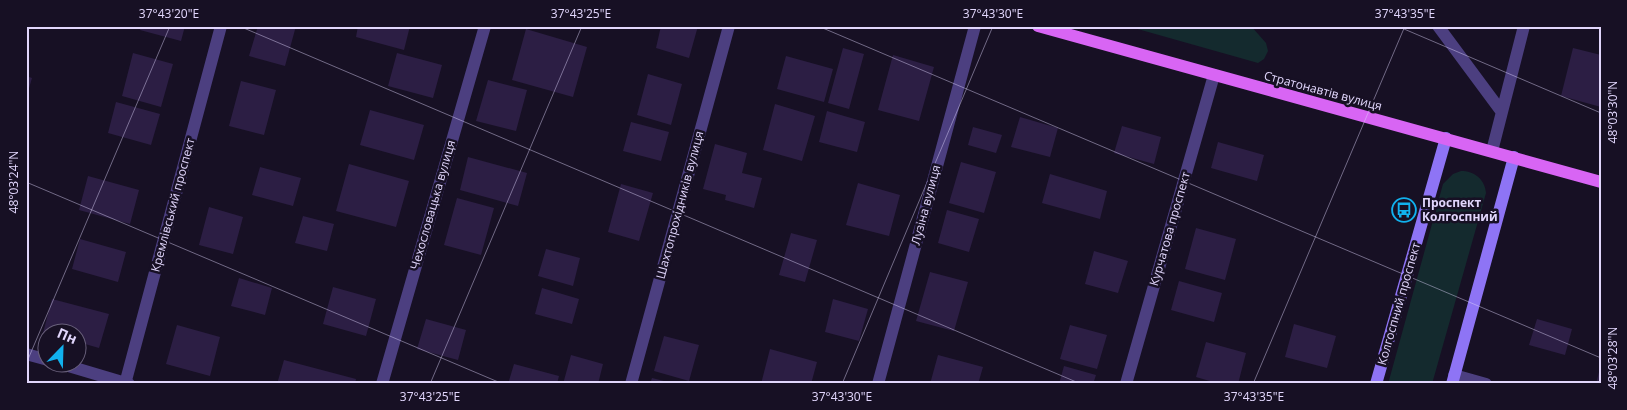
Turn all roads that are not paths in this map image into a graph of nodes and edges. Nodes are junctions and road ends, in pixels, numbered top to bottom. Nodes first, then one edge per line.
1 (222, 26) edge
2 (485, 26) edge
3 (729, 26) edge
4 (975, 26) edge
5 (1038, 26) edge
6 (1438, 26) edge
7 (1524, 26) edge
8 (1214, 75) junction
9 (1501, 110) junction
10 (1446, 138) junction
11 (1492, 151) junction
12 (1514, 157) junction
13 (1601, 182) edge
14 (88, 372) edge
15 (1453, 379) edge
16 (126, 383) edge
17 (382, 384) edge
18 (631, 384) edge
19 (878, 384) edge
20 (1126, 384) edge
21 (1376, 384) edge
22 (1486, 384) edge

1 - 16 street, Кремлівський проспект
2 - 17 street, Чехословацька вулиця
3 - 18 street, Шахтопрохідників вулиця
4 - 19 street, Лузіна вулиця
5 - 8 main road, Стратонавтів вулиця
6 - 9 street
7 - 9 street
8 - 10 main road, Стратонавтів вулиця
8 - 20 street, Курчатова проспект
9 - 11 street
10 - 11 main road, Стратонавтів вулиця
10 - 21 street, Колгоспний проспект
11 - 12 main road, Стратонавтів вулиця
12 - 13 main road, Стратонавтів вулиця
12 - 15 street
14 - 16 street
15 - 22 street

